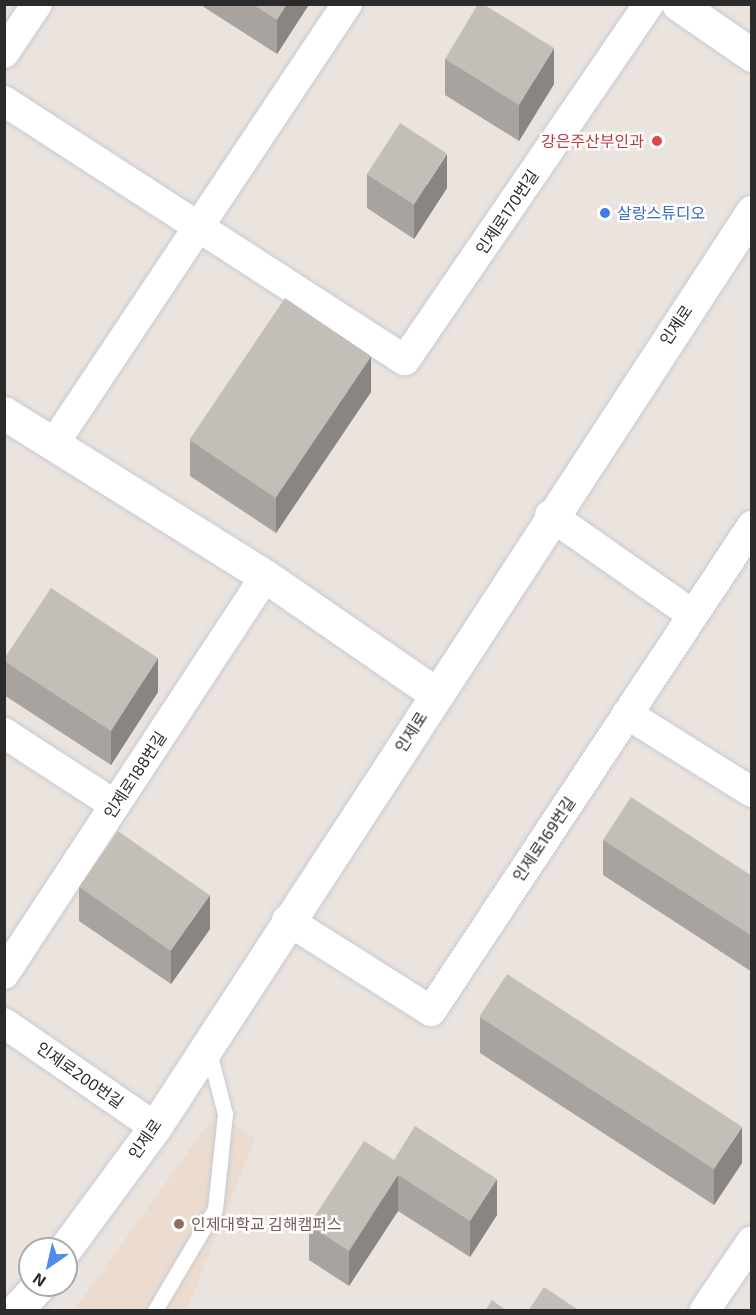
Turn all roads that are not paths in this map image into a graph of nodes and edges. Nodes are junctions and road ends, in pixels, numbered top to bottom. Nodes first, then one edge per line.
1 (37, 4) edge
2 (347, 4) edge
3 (649, 4) edge
4 (678, 4) edge
5 (4, 52) edge
6 (752, 55) edge
7 (4, 101) edge
8 (752, 212) edge
9 (200, 222) junction
10 (4, 414) edge
11 (54, 444) junction
12 (550, 515) junction
13 (752, 526) edge
14 (265, 576) junction
15 (693, 615) junction
16 (436, 694) junction
17 (627, 714) junction
18 (4, 733) edge
19 (752, 792) edge
20 (115, 805) junction
21 (287, 920) junction
22 (4, 974) edge
23 (4, 1023) edge
24 (207, 1045) junction
25 (155, 1127) junction
26 (74, 1237) edge
27 (752, 1241) edge
28 (28, 1297) edge
29 (16, 1311) edge
30 (155, 1311) edge
31 (705, 1311) edge

1 - 5 street
2 - 9 street
3 - 9 street, 인제로170번길
4 - 6 main road
7 - 9 street
8 - 12 main road, 인제로
9 - 11 street
10 - 11 main road
11 - 14 main road
12 - 15 street
12 - 16 main road, 인제로
13 - 15 street, 인제로169번길
14 - 16 main road
14 - 20 street, 인제로188번길
15 - 17 street, 인제로169번길
16 - 21 main road, 인제로
17 - 19 street
17 - 21 street, 인제로169번길
18 - 20 street
20 - 22 street, 인제로188번길
21 - 24 main road, 인제로
23 - 25 street, 인제로200번길
24 - 25 main road, 인제로
24 - 30 lane
25 - 26 main road, 인제로
27 - 31 street
28 - 29 main road

